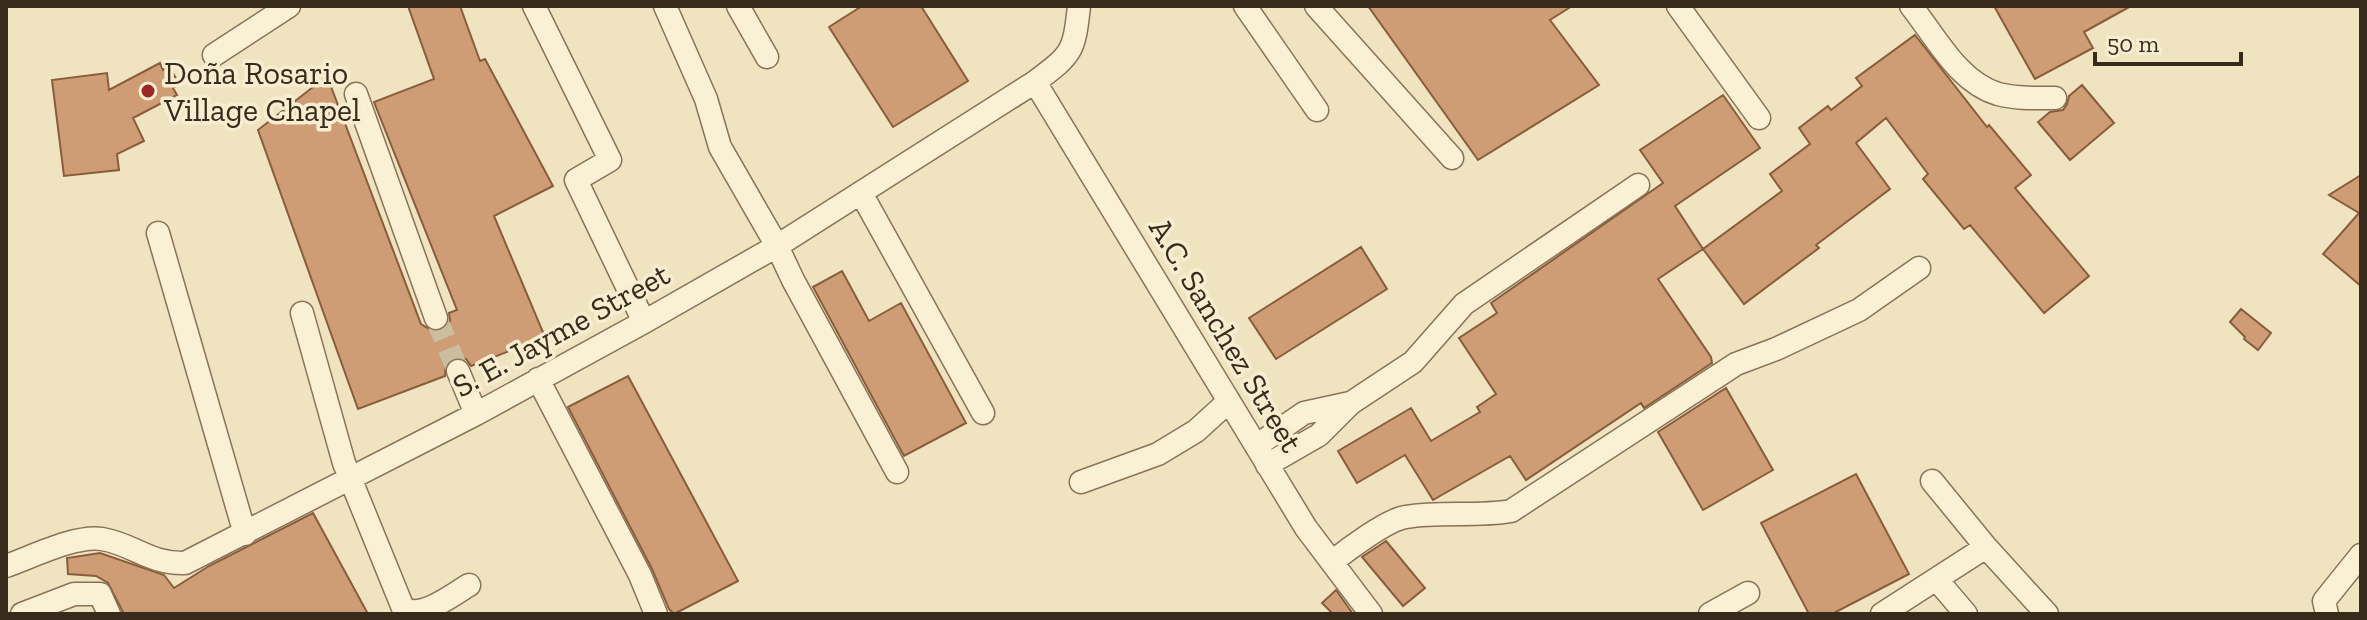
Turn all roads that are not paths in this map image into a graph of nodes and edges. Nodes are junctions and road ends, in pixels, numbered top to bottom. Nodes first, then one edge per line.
1 (289, 6) edge
2 (534, 6) edge
3 (665, 6) edge
4 (738, 6) edge
5 (1079, 6) edge
6 (1245, 6) edge
7 (1316, 6) edge
8 (1678, 6) edge
9 (1911, 6) edge
10 (214, 55) dead end
11 (767, 57) dead end
12 (1035, 82) junction
13 (356, 94) dead end
14 (2055, 98) dead end
15 (1317, 110) dead end
16 (1759, 118) dead end
17 (1452, 158) dead end
18 (1638, 185) dead end
19 (861, 193) junction
20 (158, 233) dead end
21 (777, 246) junction
22 (1919, 268) dead end
23 (302, 313) dead end
24 (436, 318) tunnel mouth
25 (644, 322) junction
26 (458, 371) tunnel mouth
27 (538, 379) junction
28 (1229, 401) junction
29 (983, 413) dead end
30 (476, 414) junction
31 (1262, 456) junction
32 (897, 472) dead end
33 (350, 478) junction
34 (1932, 481) dead end
35 (1081, 482) dead end
36 (245, 534) junction
37 (1986, 547) junction
38 (2361, 555) edge
39 (1332, 562) junction
40 (6, 566) edge
41 (1937, 580) junction
42 (469, 585) dead end
43 (1748, 593) dead end
44 (22, 614) edge
45 (109, 614) edge
46 (656, 614) edge
47 (1371, 614) edge
48 (1710, 614) edge
49 (1882, 614) edge
50 (1966, 614) edge
51 (2047, 614) edge
52 (2327, 614) edge

1 - 10 street
2 - 25 street
3 - 21 street
4 - 11 street
5 - 12 street, S. E. Jayme Street
6 - 15 street
7 - 17 street
8 - 16 street
9 - 14 street
12 - 19 street, S. E. Jayme Street
12 - 28 street, A.C. Sanchez Street
13 - 24 street
18 - 31 street
19 - 21 street, S. E. Jayme Street
19 - 29 street
20 - 36 street
21 - 25 street, S. E. Jayme Street
21 - 32 street
22 - 39 street
23 - 33 street
25 - 27 street, S. E. Jayme Street
26 - 30 street
27 - 30 street, S. E. Jayme Street
27 - 46 street
28 - 31 street, A.C. Sanchez Street
28 - 35 street
30 - 33 street, S. E. Jayme Street
31 - 39 street, A.C. Sanchez Street
33 - 36 street, S. E. Jayme Street
33 - 42 street
34 - 37 street
36 - 40 street, S. E. Jayme Street
37 - 41 street
37 - 51 street
38 - 52 street
39 - 47 street, A.C. Sanchez Street
41 - 49 street
41 - 50 street
43 - 48 street
44 - 45 street

